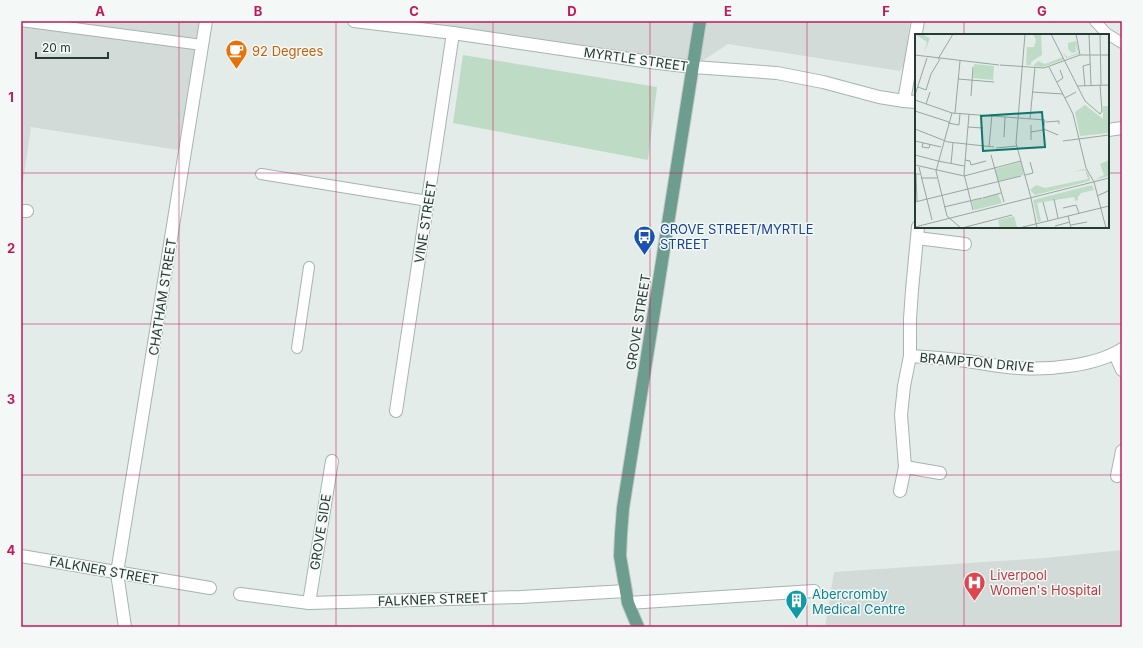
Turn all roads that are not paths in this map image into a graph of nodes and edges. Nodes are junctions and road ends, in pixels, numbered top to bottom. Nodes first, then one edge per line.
1 (21, 21) edge
2 (206, 21) edge
3 (354, 21) edge
4 (700, 21) edge
5 (918, 21) edge
6 (1095, 21) edge
7 (453, 34) junction
8 (917, 34) edge
9 (1106, 34) edge
10 (1109, 36) edge
11 (1122, 43) edge
12 (202, 45) junction
13 (915, 51) edge
14 (693, 67) junction
15 (910, 102) edge
16 (1122, 128) edge
17 (1109, 130) edge
18 (261, 174) dead end
19 (428, 201) junction
20 (918, 232) edge
21 (965, 244) dead end
22 (309, 267) dead end
23 (297, 348) dead end
24 (1119, 351) edge
25 (910, 356) junction
26 (1122, 370) edge
27 (396, 411) dead end
28 (1122, 451) edge
29 (332, 461) dead end
30 (905, 467) junction
31 (940, 473) dead end
32 (1117, 476) dead end
33 (900, 491) dead end
34 (21, 556) edge
35 (117, 573) junction
36 (210, 588) dead end
37 (626, 591) junction
38 (814, 591) dead end
39 (240, 594) dead end
40 (309, 602) junction
41 (628, 603) junction
42 (125, 627) edge
43 (638, 627) edge

1 - 12 lane
2 - 12 street, CHATHAM STREET
3 - 7 street, MYRTLE STREET
4 - 14 main road, GROVE STREET
5 - 8 street
6 - 9 lane
7 - 14 street, MYRTLE STREET
7 - 19 street, VINE STREET
10 - 11 lane
12 - 35 street, CHATHAM STREET
13 - 15 street
14 - 15 street, MYRTLE STREET
14 - 37 main road, GROVE STREET
16 - 17 street
18 - 19 lane
19 - 27 street, VINE STREET
20 - 21 street, BRAMPTON DRIVE
20 - 25 street, BRAMPTON DRIVE
22 - 23 lane
24 - 25 street, BRAMPTON DRIVE
24 - 26 street, BRAMPTON DRIVE
25 - 30 street, BRAMPTON DRIVE
28 - 32 street
29 - 40 street, GROVE SIDE
30 - 31 street
30 - 33 street, BRAMPTON DRIVE
34 - 35 street, FALKNER STREET
35 - 36 street, FALKNER STREET
35 - 42 street, CHATHAM STREET
37 - 40 street, FALKNER STREET
37 - 41 main road, GROVE STREET
38 - 41 street
39 - 40 street, FALKNER STREET
41 - 43 main road, GROVE STREET

